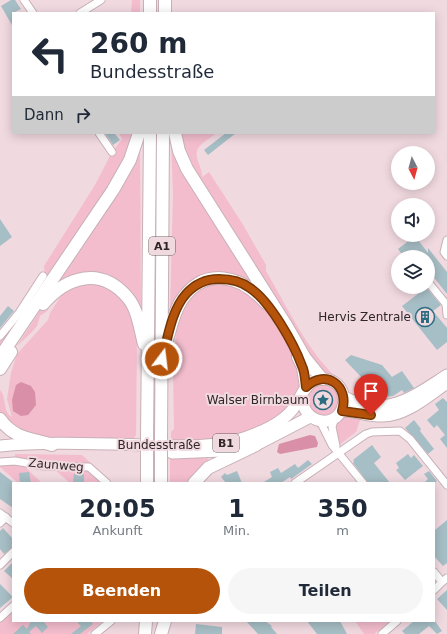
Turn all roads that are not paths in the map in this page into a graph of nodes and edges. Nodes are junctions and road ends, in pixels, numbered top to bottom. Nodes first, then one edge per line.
1 (24, 0) edge
2 (101, 0) edge
3 (150, 0) edge
4 (165, 0) edge
5 (32, 12) edge
6 (82, 12) edge
7 (150, 12) edge
8 (165, 12) edge
9 (99, 134) edge
10 (138, 134) edge
11 (150, 134) edge
12 (163, 134) edge
13 (175, 134) edge
14 (112, 152) dead end
15 (447, 240) edge
16 (447, 256) edge
17 (43, 276) dead end
18 (435, 291) edge
19 (447, 316) edge
20 (0, 336) edge
21 (0, 357) edge
22 (148, 359) junction
23 (162, 359) junction
24 (0, 369) edge
25 (447, 375) edge
26 (322, 379) junction
27 (447, 383) edge
28 (304, 392) junction
29 (343, 396) junction
30 (338, 414) junction
31 (0, 419) edge
32 (315, 419) junction
33 (52, 445) junction
34 (256, 445) junction
35 (0, 446) edge
36 (0, 450) edge
37 (15, 452) junction
38 (0, 453) edge
39 (339, 454) junction
40 (0, 462) edge
41 (106, 482) edge
42 (147, 482) edge
43 (161, 482) edge
44 (195, 482) edge
45 (297, 482) edge
46 (362, 482) edge
47 (447, 485) edge
48 (3, 515) edge
49 (12, 522) edge
50 (0, 523) edge
51 (12, 553) edge
52 (0, 565) edge
53 (435, 573) edge
54 (445, 580) edge
55 (435, 589) edge
56 (12, 607) edge
57 (0, 618) edge
58 (111, 622) edge
59 (146, 622) edge
60 (160, 622) edge
61 (165, 622) edge
62 (397, 622) edge
63 (95, 634) edge
64 (145, 634) edge
65 (160, 634) edge
66 (382, 634) edge

1 - 5 street
2 - 6 street
3 - 7 highway
4 - 8 highway
9 - 14 street
10 - 21 highway
11 - 22 highway, A1
12 - 23 highway, A1
13 - 26 highway
15 - 16 street
17 - 20 street
18 - 19 street
22 - 24 highway
22 - 42 highway, A1, bridge
23 - 28 highway
23 - 43 highway, A1, bridge
25 - 29 main road
26 - 28 main road, Bundesstraße / B1
26 - 29 main road
27 - 30 main road, Bundesstraße / B1
28 - 32 main road
28 - 33 main road, Bundesstraße / B1
29 - 30 main road
30 - 32 main road, Bundesstraße / B1
30 - 39 street
31 - 33 highway
32 - 34 main road, Bundesstraße / B1
32 - 39 street
33 - 35 main road, Bundesstraße / B1
34 - 37 main road, Bundesstraße / B1
34 - 44 highway
36 - 37 main road
37 - 38 main road, Bundesstraße / B1
39 - 45 street
39 - 46 street
39 - 47 street
40 - 41 street, Zaunweg
48 - 49 street
48 - 50 street
51 - 52 street
53 - 54 street
54 - 55 street
56 - 57 street
58 - 63 street
59 - 64 highway
60 - 65 highway
61 - 65 highway
62 - 66 street

